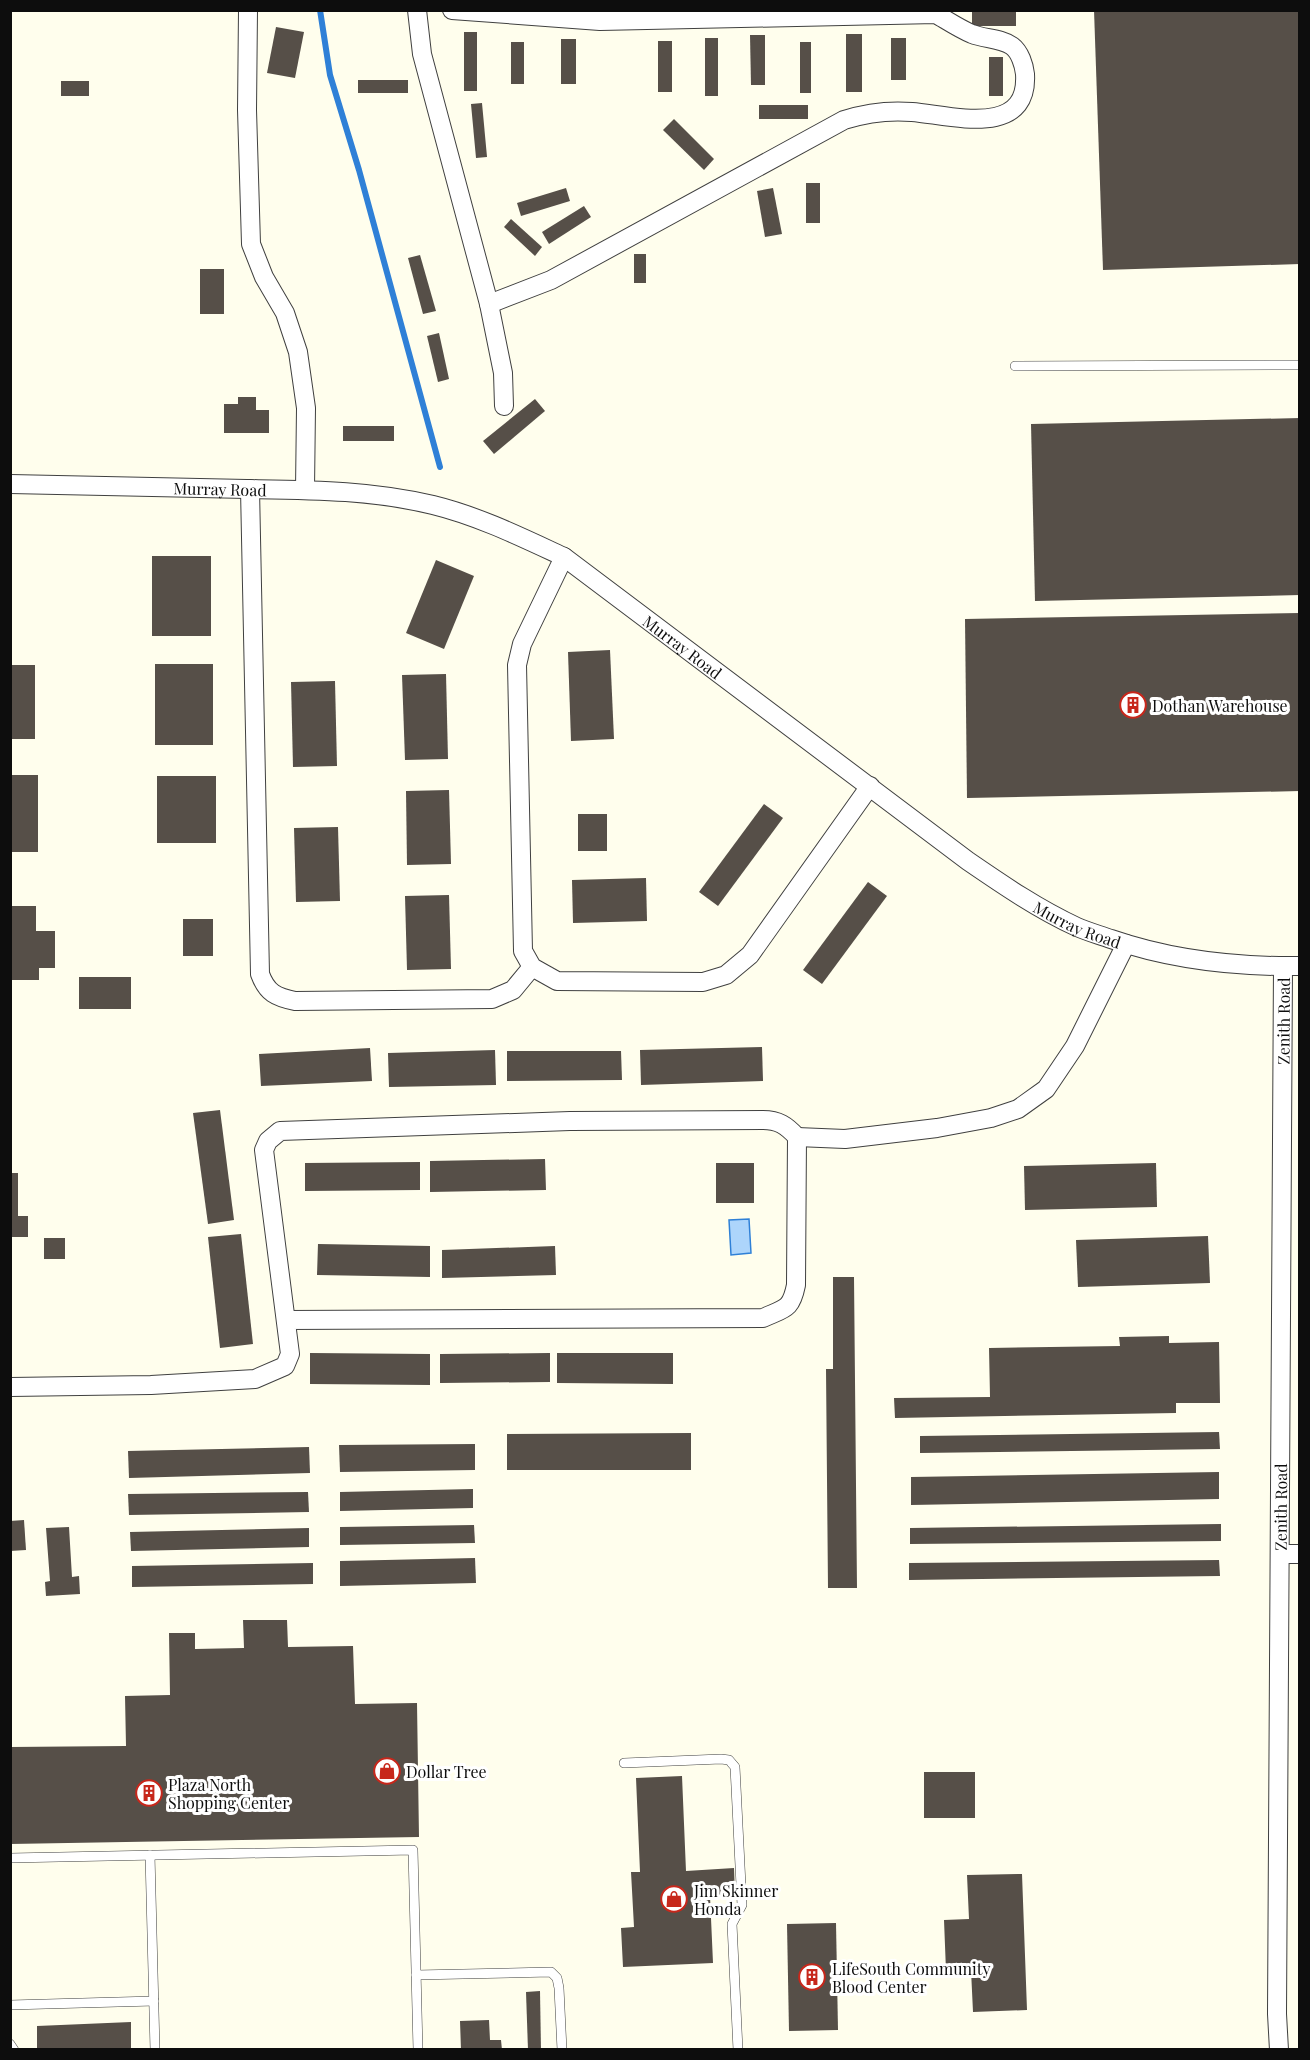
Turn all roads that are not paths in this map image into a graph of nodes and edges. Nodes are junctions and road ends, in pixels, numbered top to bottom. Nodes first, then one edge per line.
1 (248, 10) edge
2 (417, 10) edge
3 (452, 10) edge
4 (936, 12) edge
5 (518, 13) edge
6 (738, 15) edge
7 (489, 304) junction
8 (1299, 365) edge
9 (1015, 366) dead end
10 (504, 406) dead end
11 (10, 484) edge
12 (250, 489) junction
13 (305, 489) junction
14 (564, 557) junction
15 (870, 786) junction
16 (1126, 944) junction
17 (1291, 966) edge
18 (532, 967) junction
19 (797, 1137) junction
20 (286, 1320) junction
21 (10, 1387) edge
22 (1280, 1554) junction
23 (1299, 1554) edge
24 (624, 1763) dead end
25 (150, 1855) junction
26 (10, 1858) edge
27 (416, 1976) junction
28 (154, 2001) junction
29 (10, 2005) edge
30 (10, 2044) edge
31 (15, 2049) edge
32 (155, 2049) edge
33 (418, 2049) edge
34 (562, 2049) edge
35 (738, 2049) edge
36 (1280, 2049) edge

1 - 13 street
2 - 7 street
3 - 5 street
4 - 6 street
4 - 7 street
5 - 6 street
7 - 10 street
8 - 9 lane
11 - 12 street, Murray Road
12 - 13 street, Murray Road
12 - 18 street
13 - 14 street, Murray Road
14 - 15 street, Murray Road
14 - 18 street
15 - 16 street, Murray Road
15 - 18 street
16 - 17 street, Murray Road
16 - 19 street
17 - 22 street, Zenith Road
19 - 20 street
19 - 20 street
20 - 21 street
22 - 23 street
22 - 36 street, Zenith Road
24 - 35 lane
25 - 26 lane
25 - 27 lane
25 - 28 lane
27 - 33 lane
27 - 34 lane
28 - 29 lane
28 - 32 lane
30 - 31 lane

